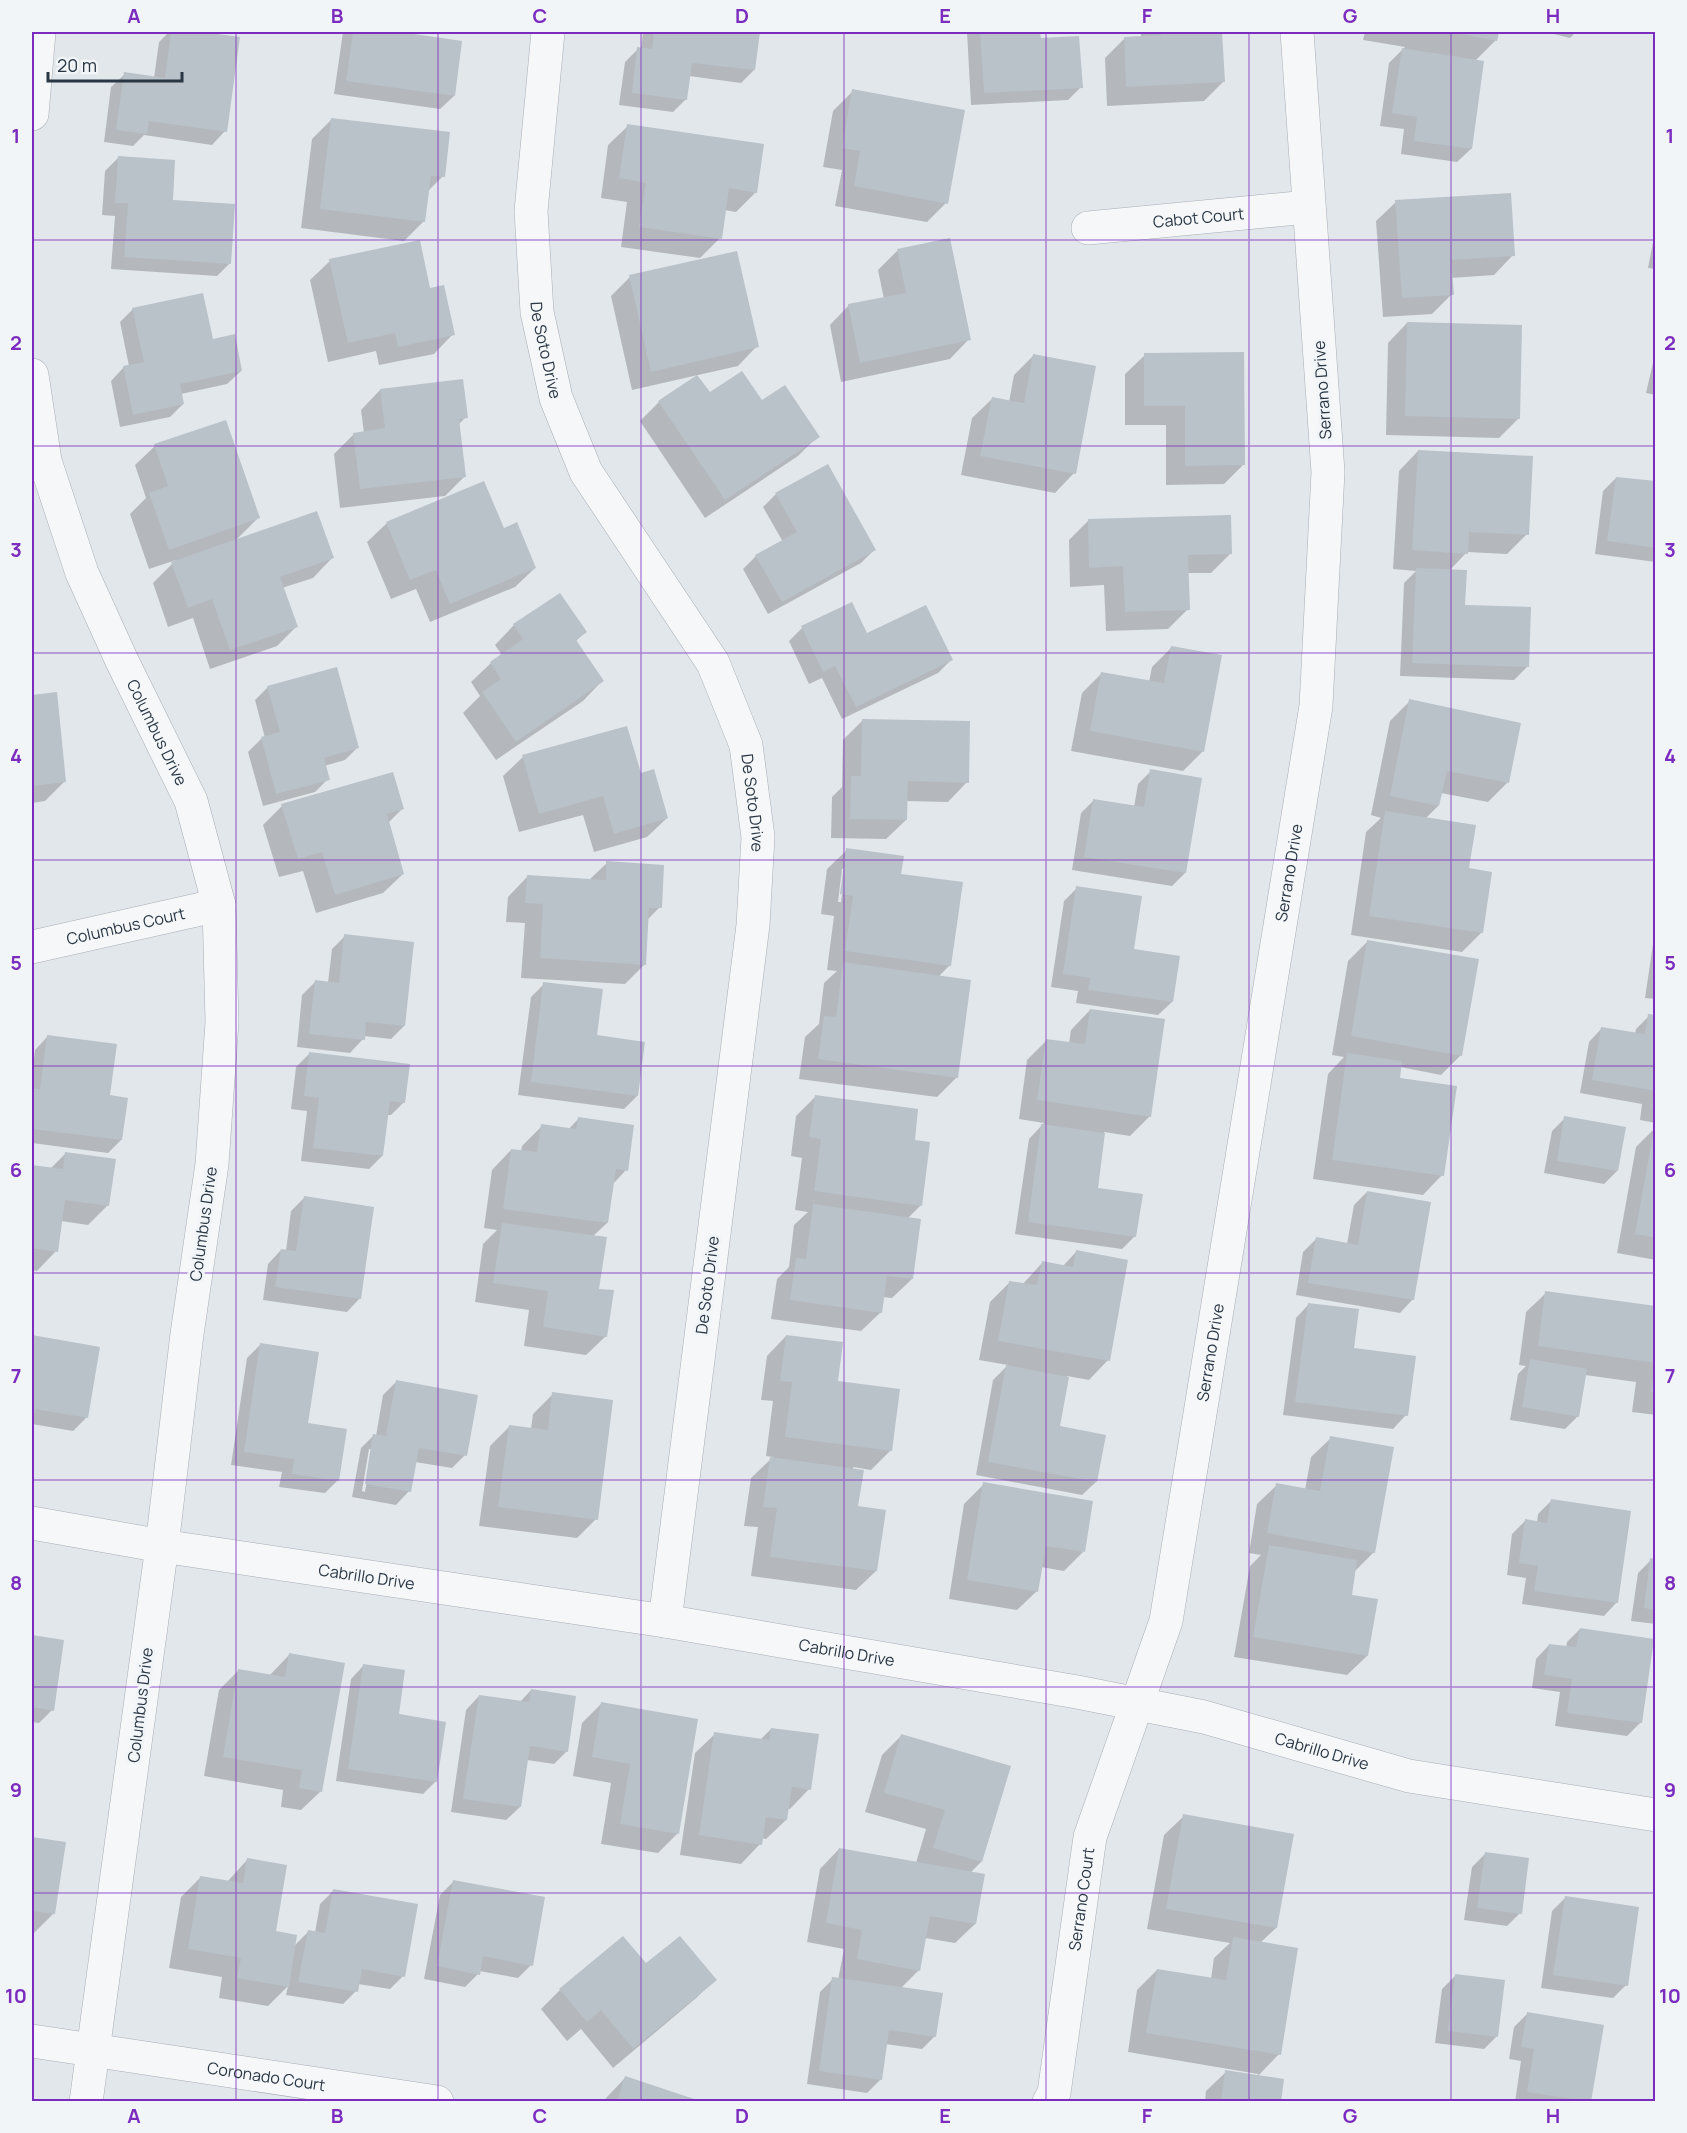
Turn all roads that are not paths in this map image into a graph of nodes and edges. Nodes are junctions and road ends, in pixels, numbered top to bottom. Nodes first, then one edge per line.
1 (39, 32) edge
2 (548, 32) edge
3 (1297, 32) edge
4 (32, 114) edge
5 (1308, 207) junction
6 (1088, 228) dead end
7 (32, 375) edge
8 (219, 905) junction
9 (32, 947) edge
10 (32, 1523) edge
11 (162, 1546) junction
12 (665, 1621) junction
13 (1137, 1703) junction
14 (1656, 1815) edge
15 (32, 2041) edge
16 (94, 2051) junction
17 (87, 2102) edge
18 (437, 2102) edge
19 (1049, 2102) edge

1 - 4 street
2 - 12 street, De Soto Drive
3 - 5 street, Serrano Drive
5 - 6 street, Cabot Court
5 - 13 street, Serrano Drive
7 - 8 street, Columbus Drive
8 - 9 street, Columbus Court
8 - 11 street, Columbus Drive
10 - 11 street, Cabrillo Drive
11 - 12 street, Cabrillo Drive
11 - 16 street, Columbus Drive
12 - 13 street, Cabrillo Drive
13 - 14 street, Cabrillo Drive
13 - 19 street, Serrano Court
15 - 16 street, Coronado Court
16 - 17 street, Columbus Drive
16 - 18 street, Coronado Court

